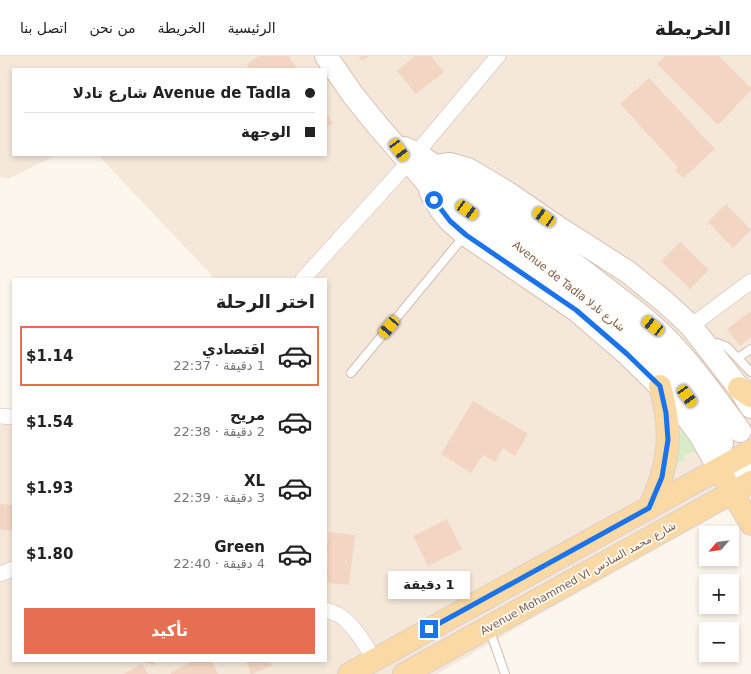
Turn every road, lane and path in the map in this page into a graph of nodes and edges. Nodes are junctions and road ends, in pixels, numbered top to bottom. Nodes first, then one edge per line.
1 (326, 56) edge
2 (498, 56) edge
3 (412, 158) junction
4 (432, 176) junction
5 (466, 235) junction
6 (304, 278) edge
7 (751, 281) edge
8 (690, 326) junction
9 (708, 347) junction
10 (751, 350) edge
11 (738, 358) junction
12 (351, 373) dead end
13 (660, 386) junction
14 (748, 391) edge
15 (0, 416) edge
16 (12, 417) edge
17 (740, 431) dead end
18 (722, 443) dead end
19 (751, 450) edge
20 (719, 468) junction
21 (745, 475) edge
22 (649, 508) junction
23 (751, 524) edge
24 (12, 569) edge
25 (0, 574) edge
26 (327, 610) edge
27 (488, 627) junction
28 (375, 660) junction
29 (349, 674) edge
30 (404, 674) edge
31 (505, 674) edge

1 - 3 main road, Avenue de Tadla شارع تادلا
2 - 3 street
3 - 4 main road, Avenue de Tadla شارع تادلا
3 - 6 street
4 - 5 main road, Avenue de Tadla شارع تادلا
4 - 8 main road
4 - 17 main road, Avenue de Tadla شارع تادلا
4 - 18 main road, Avenue de Tadla شارع تادلا
5 - 12 lane
5 - 13 main road, Avenue de Tadla شارع تادلا
7 - 8 street
8 - 9 main road
9 - 11 lane
9 - 14 main road
10 - 11 lane
11 - 14 lane
13 - 20 main road, Avenue de Tadla شارع تادلا
13 - 22 main road
15 - 16 street
19 - 20 main road
20 - 21 main road, Avenue de Tadla شارع تادلا
20 - 22 main road
21 - 23 main road, Avenue de Tadla شارع تادلا
21 - 27 main road, Avenue Mohammed VI شارع محمد السادس
22 - 28 main road
24 - 25 street
26 - 28 street
27 - 30 main road, Avenue Mohammed VI شارع محمد السادس
27 - 31 lane
28 - 29 main road

